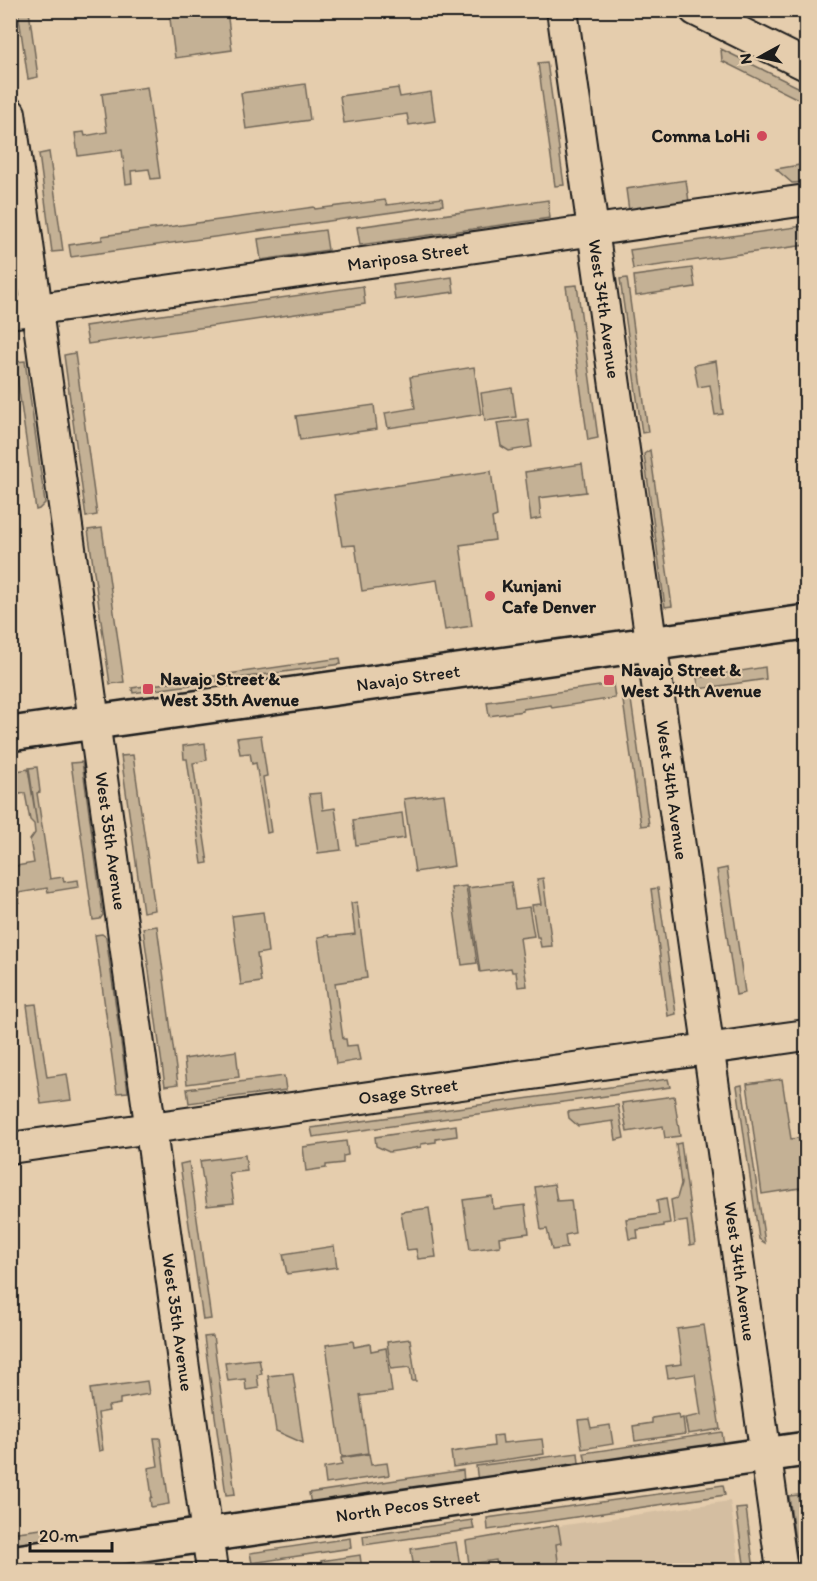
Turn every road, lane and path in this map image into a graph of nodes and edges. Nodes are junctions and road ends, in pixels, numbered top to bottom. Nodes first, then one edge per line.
1 (562, 10) edge
2 (695, 10) edge
3 (807, 65) edge
4 (10, 113) edge
5 (807, 200) edge
6 (593, 230) junction
7 (24, 311) edge
8 (807, 622) edge
9 (652, 644) junction
10 (94, 723) junction
11 (10, 734) edge
12 (807, 1035) edge
13 (709, 1048) junction
14 (151, 1128) junction
15 (10, 1148) edge
16 (807, 1449) edge
17 (766, 1455) junction
18 (207, 1536) junction
19 (10, 1563) edge
20 (212, 1570) edge
21 (782, 1570) edge

1 - 6 street, West 34th Avenue
2 - 3 street
4 - 7 street, West 35th Avenue
5 - 6 street, Mariposa Street
6 - 7 street, Mariposa Street
6 - 9 street, West 34th Avenue
7 - 10 street, West 35th Avenue
8 - 9 street, Navajo Street
9 - 10 street, Navajo Street
9 - 13 street, West 34th Avenue
10 - 11 street, Navajo Street
10 - 14 street, West 35th Avenue
12 - 13 street, Osage Street
13 - 14 street, Osage Street
13 - 17 street, West 34th Avenue
14 - 15 street, Osage Street
14 - 18 street, West 35th Avenue
16 - 17 street, North Pecos Street
17 - 18 street, North Pecos Street
17 - 21 street, West 34th Avenue
18 - 19 street, North Pecos Street
18 - 20 street, West 35th Avenue

